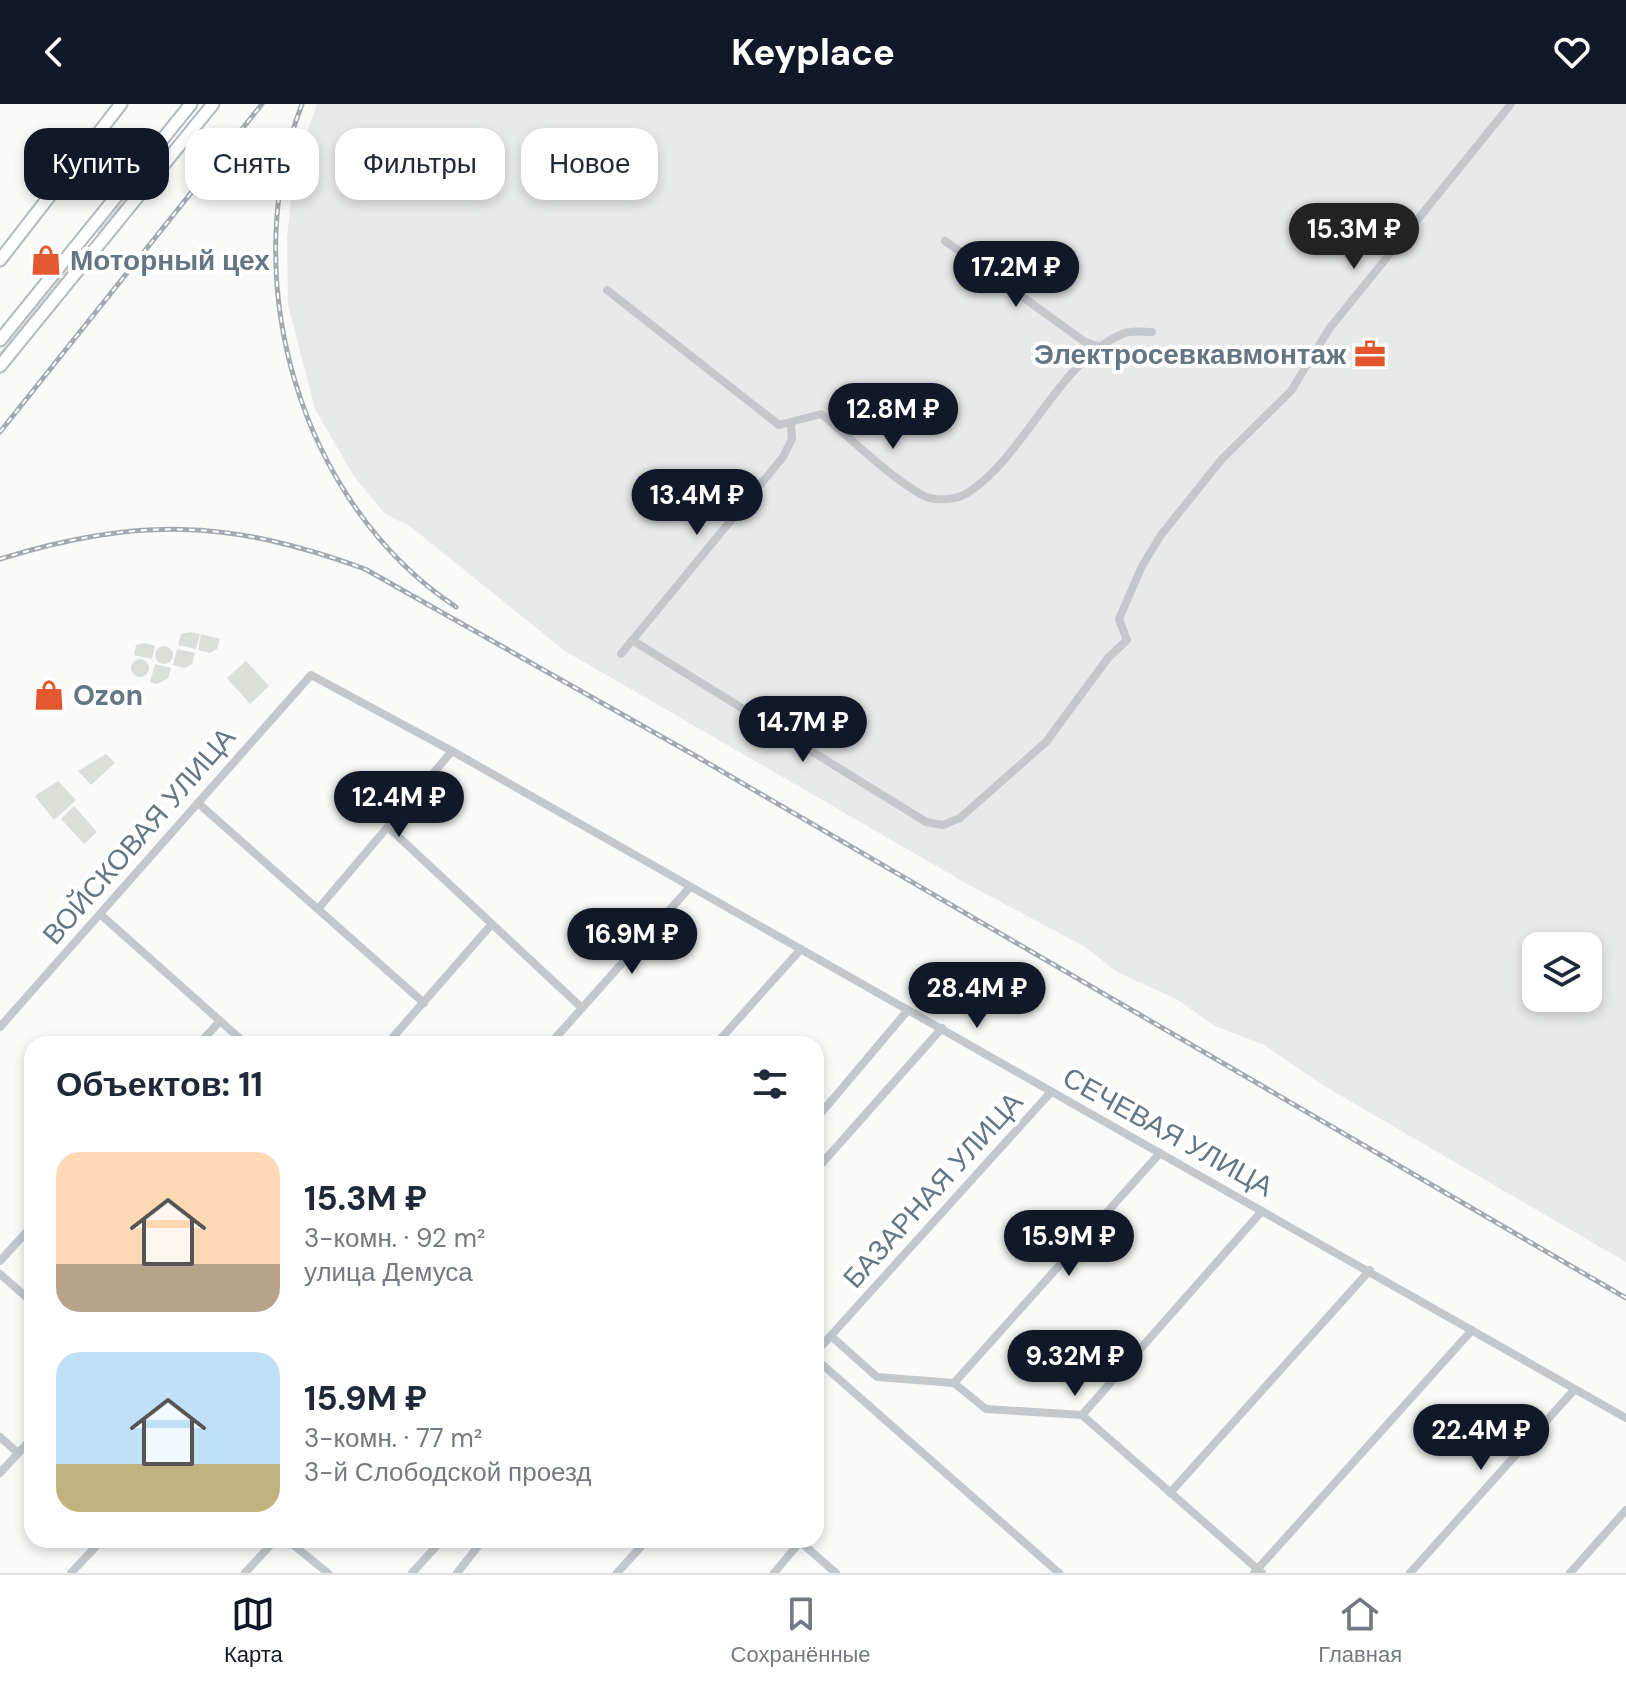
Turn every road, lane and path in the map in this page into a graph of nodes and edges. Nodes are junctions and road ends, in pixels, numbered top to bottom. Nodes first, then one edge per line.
1 (121, 104) edge
2 (191, 104) edge
3 (213, 104) edge
4 (1511, 104) edge
5 (171, 130) junction
6 (184, 140) junction
7 (945, 241) dead end
8 (0, 260) edge
9 (607, 290) dead end
10 (1152, 332) dead end
11 (0, 340) edge
12 (1101, 347) junction
13 (0, 366) edge
14 (791, 425) junction
15 (632, 640) junction
16 (621, 654) dead end
17 (311, 675) joint
18 (452, 751) junction
19 (198, 803) junction
20 (388, 827) junction
21 (690, 887) junction
22 (318, 909) junction
23 (100, 914) junction
24 (491, 925) junction
25 (801, 949) junction
26 (424, 1003) junction
27 (582, 1008) junction
28 (908, 1010) junction
29 (220, 1021) junction
30 (0, 1027) edge
31 (942, 1028) junction
32 (206, 1036) edge
33 (237, 1036) edge
34 (394, 1036) edge
35 (557, 1036) edge
36 (723, 1036) edge
37 (1051, 1092) junction
38 (824, 1110) edge
39 (1160, 1153) junction
40 (824, 1161) edge
41 (1262, 1211) junction
42 (24, 1235) edge
43 (0, 1261) edge
44 (1370, 1270) junction
45 (0, 1274) edge
46 (24, 1295) edge
47 (1472, 1330) junction
48 (831, 1336) junction
49 (824, 1343) edge
50 (824, 1366) edge
51 (954, 1383) junction
52 (1574, 1390) junction
53 (1082, 1415) junction
54 (1626, 1418) edge
55 (0, 1437) edge
56 (24, 1447) edge
57 (18, 1453) junction
58 (0, 1473) edge
59 (1170, 1493) junction
60 (1626, 1510) edge
61 (94, 1548) edge
62 (268, 1548) edge
63 (297, 1548) edge
64 (435, 1548) edge
65 (477, 1548) edge
66 (640, 1548) edge
67 (794, 1548) edge
68 (807, 1548) edge
69 (1258, 1572) edge
70 (71, 1573) edge
71 (245, 1573) edge
72 (328, 1573) edge
73 (412, 1573) edge
74 (457, 1573) edge
75 (617, 1573) edge
76 (774, 1573) edge
77 (836, 1573) edge
78 (1059, 1573) edge
79 (1410, 1573) edge
80 (1570, 1573) edge

1 - 8 main road
2 - 5 main road
3 - 6 main road
4 - 15 street
5 - 6 main road
5 - 11 main road
6 - 13 main road
7 - 12 street
9 - 14 street
10 - 12 street
12 - 14 street
14 - 15 street
15 - 16 street
17 - 18 street, СЕЧЕВАЯ УЛИЦА
17 - 19 street, ВОЙСКОВАЯ УЛИЦА
18 - 20 street
18 - 21 street, СЕЧЕВАЯ УЛИЦА
19 - 22 street
19 - 23 street, ВОЙСКОВАЯ УЛИЦА
20 - 22 street
20 - 24 street
21 - 25 street, СЕЧЕВАЯ УЛИЦА
21 - 27 street
22 - 26 street
23 - 29 street
23 - 30 street, ВОЙСКОВАЯ УЛИЦА
24 - 26 street
24 - 27 street
25 - 28 street, СЕЧЕВАЯ УЛИЦА
25 - 36 street
26 - 34 street
27 - 35 street
28 - 31 street, СЕЧЕВАЯ УЛИЦА
28 - 38 street
29 - 32 street
29 - 33 street
31 - 37 street, СЕЧЕВАЯ УЛИЦА
31 - 40 street
37 - 39 street, СЕЧЕВАЯ УЛИЦА
37 - 48 street, БАЗАРНАЯ УЛИЦА
39 - 41 street, СЕЧЕВАЯ УЛИЦА
39 - 51 street
41 - 44 street, СЕЧЕВАЯ УЛИЦА
41 - 53 street
42 - 43 street
44 - 47 street, СЕЧЕВАЯ УЛИЦА
44 - 59 street
45 - 46 street
47 - 52 street, СЕЧЕВАЯ УЛИЦА
47 - 69 street
48 - 49 street, БАЗАРНАЯ УЛИЦА
48 - 51 street
50 - 78 street
51 - 53 street
52 - 54 street, СЕЧЕВАЯ УЛИЦА
52 - 79 street
53 - 59 street
55 - 57 street
56 - 57 street
57 - 58 street
59 - 69 street
60 - 80 street
61 - 70 street
62 - 71 street
63 - 72 street
64 - 73 street
65 - 74 street
66 - 75 street
67 - 76 street
68 - 77 street

